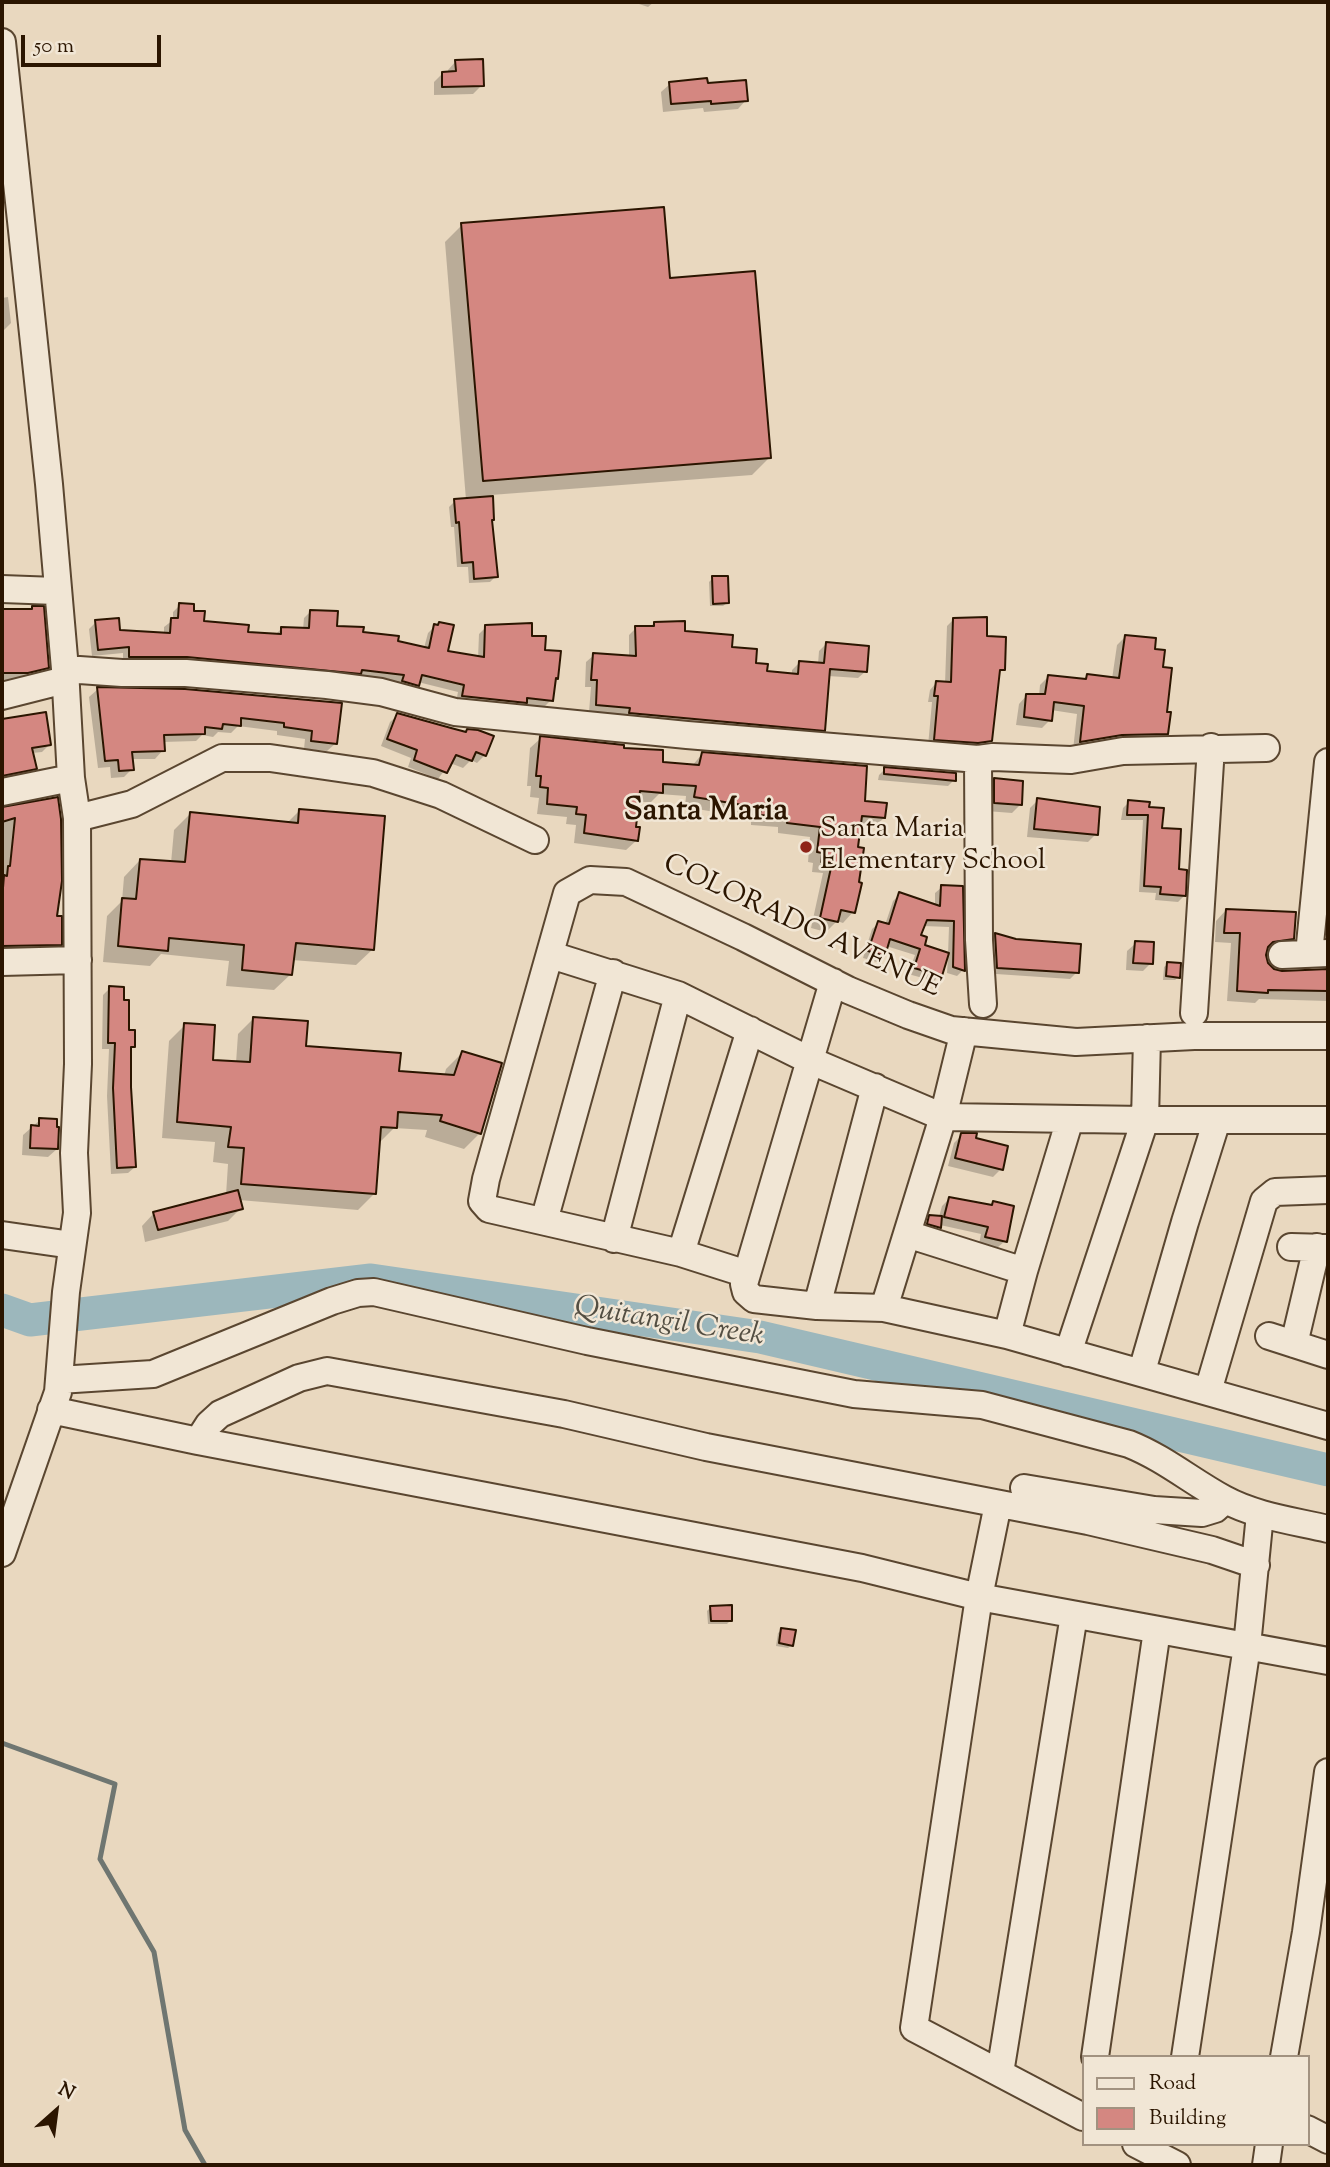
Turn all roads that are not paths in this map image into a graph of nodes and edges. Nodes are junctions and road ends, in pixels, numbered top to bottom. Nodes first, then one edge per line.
1 (2, 42) edge
2 (2, 589) edge
3 (56, 591) junction
4 (65, 674) junction
5 (2, 696) edge
6 (1210, 747) junction
7 (1266, 748) dead end
8 (978, 759) junction
9 (1328, 762) edge
10 (71, 778) junction
11 (2, 792) edge
12 (77, 818) junction
13 (535, 840) dead end
14 (1319, 953) edge
15 (551, 955) junction
16 (1282, 955) dead end
17 (78, 960) junction
18 (2, 962) edge
19 (613, 973) junction
20 (833, 982) junction
21 (678, 995) junction
22 (983, 1004) dead end
23 (1194, 1013) dead end
24 (750, 1030) junction
25 (964, 1031) junction
26 (1328, 1036) edge
27 (1146, 1038) junction
28 (809, 1060) junction
29 (875, 1087) junction
30 (943, 1117) junction
31 (1070, 1119) junction
32 (1145, 1120) junction
33 (1217, 1120) junction
34 (1328, 1120) edge
35 (1328, 1190) edge
36 (544, 1221) junction
37 (907, 1234) junction
38 (2, 1235) edge
39 (614, 1239) junction
40 (72, 1245) junction
41 (1291, 1247) dead end
42 (1323, 1247) edge
43 (681, 1252) junction
44 (1024, 1271) junction
45 (747, 1274) junction
46 (817, 1306) junction
47 (884, 1308) junction
48 (1007, 1335) junction
49 (1068, 1353) junction
50 (1328, 1355) edge
51 (1142, 1371) junction
52 (60, 1380) junction
53 (1208, 1391) junction
54 (51, 1410) junction
55 (1328, 1426) edge
56 (198, 1441) junction
57 (1024, 1488) dead end
58 (1225, 1500) junction
59 (998, 1504) junction
60 (1260, 1514) junction
61 (1328, 1530) edge
62 (2, 1553) edge
63 (1256, 1565) junction
64 (979, 1597) junction
65 (1074, 1615) junction
66 (1157, 1630) junction
67 (1247, 1646) junction
68 (1328, 1661) edge
69 (1328, 1772) edge
70 (1322, 1846) edge
71 (1317, 1934) edge
72 (1095, 2055) edge
73 (1185, 2055) edge
74 (1285, 2055) edge
75 (1000, 2073) junction
76 (1082, 2116) edge
77 (1309, 2130) edge
78 (1328, 2140) edge
79 (1142, 2146) edge
80 (1269, 2146) edge
81 (1173, 2157) edge
82 (1266, 2165) edge

1 - 3 street
2 - 3 street
3 - 4 street
4 - 5 street
4 - 8 street
4 - 10 street
6 - 7 street
6 - 8 street
6 - 23 street
8 - 22 street
9 - 14 street
10 - 11 street
10 - 12 street
12 - 13 street
12 - 17 street
14 - 16 street
15 - 19 street
15 - 20 street, COLORADO AVENUE
15 - 36 street, COLORADO AVENUE
17 - 18 street
17 - 40 street
19 - 21 street
19 - 36 street
20 - 25 street, COLORADO AVENUE
20 - 28 street
21 - 24 street
21 - 39 street
24 - 28 street
24 - 43 street
25 - 27 street, COLORADO AVENUE
25 - 30 street
26 - 27 street, COLORADO AVENUE
27 - 32 street
28 - 29 street
28 - 45 street
29 - 30 street
29 - 46 street
30 - 31 street
30 - 37 street
31 - 32 street
31 - 44 street
32 - 33 street
32 - 49 street
33 - 34 street
33 - 51 street
35 - 53 street
36 - 39 street
37 - 44 street
37 - 47 street
38 - 40 street
39 - 43 street
40 - 52 street
41 - 42 street
42 - 50 street
43 - 45 street
44 - 48 street
45 - 46 street
46 - 47 street
47 - 48 street
48 - 49 street
49 - 51 street
51 - 53 street
52 - 54 street
52 - 58 street
53 - 55 street
54 - 56 street
54 - 62 street
56 - 59 street
56 - 64 street
57 - 58 street
58 - 60 street
59 - 63 street
59 - 64 street
60 - 61 street
60 - 63 street
63 - 67 street
64 - 65 street
64 - 75 street
65 - 66 street
65 - 75 street
66 - 67 street
66 - 72 street
67 - 68 street
67 - 73 street
69 - 70 street
70 - 71 street
71 - 74 street
75 - 76 street
77 - 78 street
79 - 81 street
80 - 82 street

